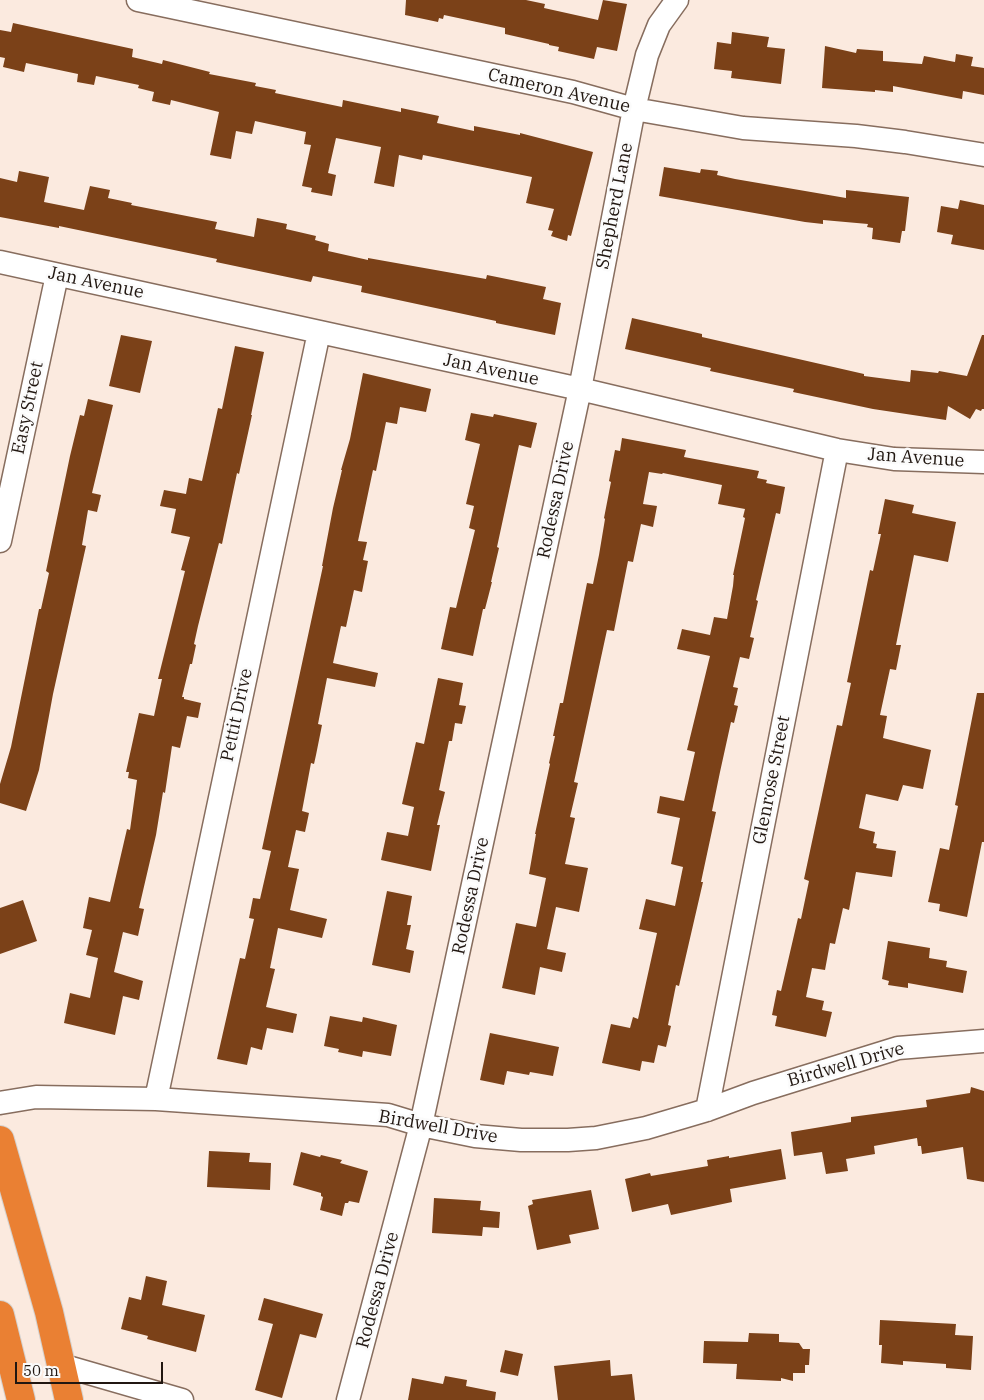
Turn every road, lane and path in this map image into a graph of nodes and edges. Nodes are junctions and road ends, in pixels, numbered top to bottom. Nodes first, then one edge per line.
1 (138, 0) edge
2 (677, 0) edge
3 (634, 109) junction
4 (984, 155) edge
5 (0, 262) edge
6 (57, 275) junction
7 (319, 332) junction
8 (580, 389) junction
9 (837, 450) junction
10 (984, 462) edge
11 (0, 541) edge
12 (984, 1041) edge
13 (156, 1098) junction
14 (0, 1103) edge
15 (707, 1110) junction
16 (421, 1125) junction
17 (0, 1140) edge
18 (0, 1315) edge
19 (61, 1365) junction
20 (21, 1400) edge
21 (70, 1400) edge
22 (182, 1400) edge
23 (348, 1400) edge

1 - 3 street, Cameron Avenue
2 - 3 street, Shepherd Lane
3 - 4 street, Cameron Avenue
3 - 8 street, Shepherd Lane
5 - 6 street, Jan Avenue
6 - 7 street, Jan Avenue
6 - 11 street, Easy Street
7 - 8 street, Jan Avenue
7 - 13 street, Pettit Drive
8 - 9 street, Jan Avenue
8 - 16 street, Rodessa Drive
9 - 10 street, Jan Avenue
9 - 15 street, Glenrose Street
12 - 15 street, Birdwell Drive
13 - 14 street, Birdwell Drive
13 - 16 street, Birdwell Drive
15 - 16 street, Birdwell Drive
16 - 23 street, Rodessa Drive
17 - 19 highway
18 - 20 highway
19 - 21 highway
19 - 22 street

